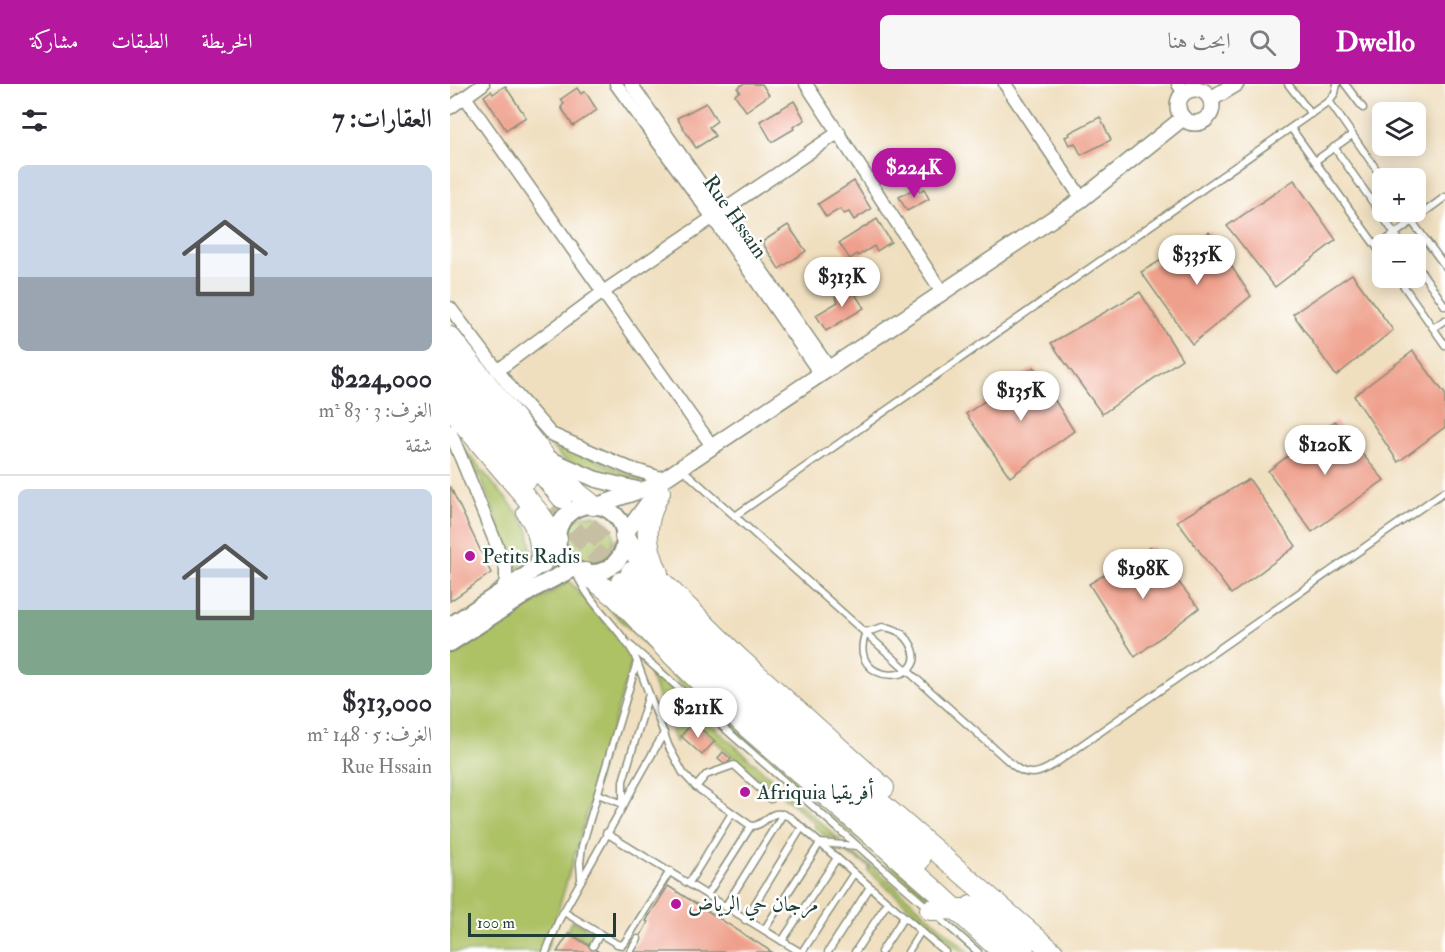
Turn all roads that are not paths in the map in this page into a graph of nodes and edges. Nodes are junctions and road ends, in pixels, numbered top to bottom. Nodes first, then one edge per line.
1 (483, 84) edge
2 (616, 84) edge
3 (631, 84) edge
4 (806, 84) edge
5 (1005, 84) edge
6 (1236, 84) edge
7 (1288, 84) edge
8 (1337, 84) edge
9 (1345, 84) edge
10 (1181, 89) edge
11 (465, 97) junction
12 (1211, 99) junction
13 (1329, 101) junction
14 (450, 108) edge
15 (1363, 108) dead end
16 (1311, 114) junction
17 (1183, 118) junction
18 (1291, 128) junction
19 (839, 132) junction
20 (1352, 135) junction
21 (1334, 147) junction
22 (1315, 161) junction
23 (1375, 168) edge
24 (1445, 197) edge
25 (1082, 199) junction
26 (1426, 211) edge
27 (718, 215) junction
28 (1411, 222) edge
29 (1413, 222) edge
30 (1395, 234) joint
31 (1372, 240) edge
32 (1445, 266) edge
33 (1426, 278) edge
34 (1405, 288) edge
35 (603, 292) junction
36 (942, 292) junction
37 (1445, 306) edge
38 (450, 308) edge
39 (1445, 320) edge
40 (1433, 328) junction
41 (450, 337) edge
42 (1445, 345) edge
43 (450, 358) edge
44 (497, 371) junction
45 (826, 372) junction
46 (450, 382) edge
47 (508, 398) junction
48 (452, 421) edge
49 (712, 446) junction
50 (545, 457) junction
51 (681, 468) junction
52 (502, 470) junction
53 (662, 486) junction
54 (639, 490) junction
55 (1445, 491) edge
56 (595, 505) junction
57 (735, 516) junction
58 (625, 536) junction
59 (557, 543) junction
60 (506, 568) junction
61 (534, 570) junction
62 (578, 570) junction
63 (663, 584) junction
64 (500, 593) junction
65 (450, 626) edge
66 (866, 632) junction
67 (625, 641) junction
68 (450, 643) edge
69 (637, 662) junction
70 (908, 670) junction
71 (650, 694) junction
72 (664, 733) junction
73 (696, 787) junction
74 (598, 794) junction
75 (771, 799) dead end
76 (623, 804) junction
77 (732, 813) junction
78 (783, 814) junction
79 (751, 826) junction
80 (802, 827) junction
81 (606, 833) junction
82 (820, 843) junction
83 (858, 846) junction
84 (837, 858) junction
85 (670, 871) junction
86 (854, 873) junction
87 (581, 879) junction
88 (688, 883) junction
89 (870, 887) junction
90 (978, 888) junction
91 (707, 895) junction
92 (888, 902) junction
93 (725, 907) junction
94 (965, 909) junction
95 (930, 910) junction
96 (564, 912) junction
97 (904, 917) junction
98 (745, 920) junction
99 (764, 930) junction
100 (921, 931) junction
101 (602, 934) junction
102 (638, 939) dead end
103 (782, 941) junction
104 (593, 946) dead end
105 (936, 949) edge
106 (546, 952) edge
107 (630, 952) edge
108 (801, 952) edge
109 (828, 952) edge
110 (855, 952) edge
111 (881, 952) edge
112 (908, 952) edge
113 (945, 952) edge
114 (978, 952) edge
115 (1002, 952) edge
116 (1024, 952) edge
117 (1053, 952) edge

1 - 11 street
2 - 27 street, Rue Hssain
3 - 27 street, Rue Hssain
4 - 19 street
5 - 25 street
6 - 12 street
7 - 16 lane
8 - 13 lane
9 - 15 lane
10 - 12 street
10 - 17 street
11 - 14 street
11 - 35 street
12 - 17 street
13 - 16 lane
13 - 20 lane
16 - 18 lane
17 - 25 street
18 - 22 lane
18 - 57 lane
19 - 27 street
19 - 36 street
20 - 21 lane
20 - 23 lane
21 - 22 lane
21 - 30 lane
22 - 31 lane
24 - 26 lane
25 - 36 street
27 - 35 street
27 - 45 street, Rue Hssain
28 - 30 lane
29 - 32 lane
33 - 37 lane
34 - 40 lane
35 - 44 street
35 - 49 street
36 - 45 street
38 - 44 street
39 - 40 lane
40 - 42 lane
41 - 47 highway
43 - 46 highway
44 - 47 street
45 - 49 street
47 - 50 highway
47 - 53 street
48 - 52 highway
48 - 60 street
49 - 51 street
50 - 54 street
50 - 56 highway
51 - 53 street
51 - 57 lane
52 - 59 highway
52 - 61 highway
53 - 54 street
53 - 58 street
53 - 63 highway
54 - 56 street
55 - 70 lane
56 - 58 main road
56 - 59 main road
57 - 66 lane
58 - 62 main road
58 - 63 highway
59 - 61 main road
59 - 62 main road
60 - 61 street
60 - 64 street
61 - 64 main road
62 - 67 lane
62 - 68 main road
62 - 94 highway
63 - 90 highway
64 - 65 main road
66 - 70 lane
66 - 70 lane
66 - 70 lane
67 - 69 lane
67 - 83 lane
69 - 71 lane
69 - 74 lane
71 - 72 lane
71 - 76 lane
72 - 73 lane
72 - 76 lane
73 - 75 lane
73 - 77 lane
74 - 76 lane
74 - 87 lane
76 - 81 lane
77 - 79 lane
77 - 88 lane
78 - 79 lane
78 - 80 lane
78 - 93 lane
79 - 91 lane
80 - 82 lane
80 - 98 lane
81 - 85 lane
81 - 87 lane
82 - 83 lane
82 - 84 lane
82 - 99 lane
83 - 95 lane
84 - 86 lane
84 - 103 lane
85 - 88 lane
85 - 101 lane
86 - 89 lane
86 - 108 lane
87 - 96 lane
88 - 91 lane
89 - 92 lane
89 - 109 lane
90 - 94 highway
90 - 117 highway
91 - 93 lane
92 - 97 lane
92 - 110 lane
93 - 98 lane
94 - 95 highway
94 - 115 highway
94 - 116 highway
95 - 114 lane
96 - 101 lane
96 - 106 lane
97 - 100 lane
97 - 111 lane
98 - 99 lane
99 - 103 lane
100 - 105 lane
100 - 112 lane
101 - 104 lane
102 - 107 lane
103 - 108 lane
105 - 113 lane

